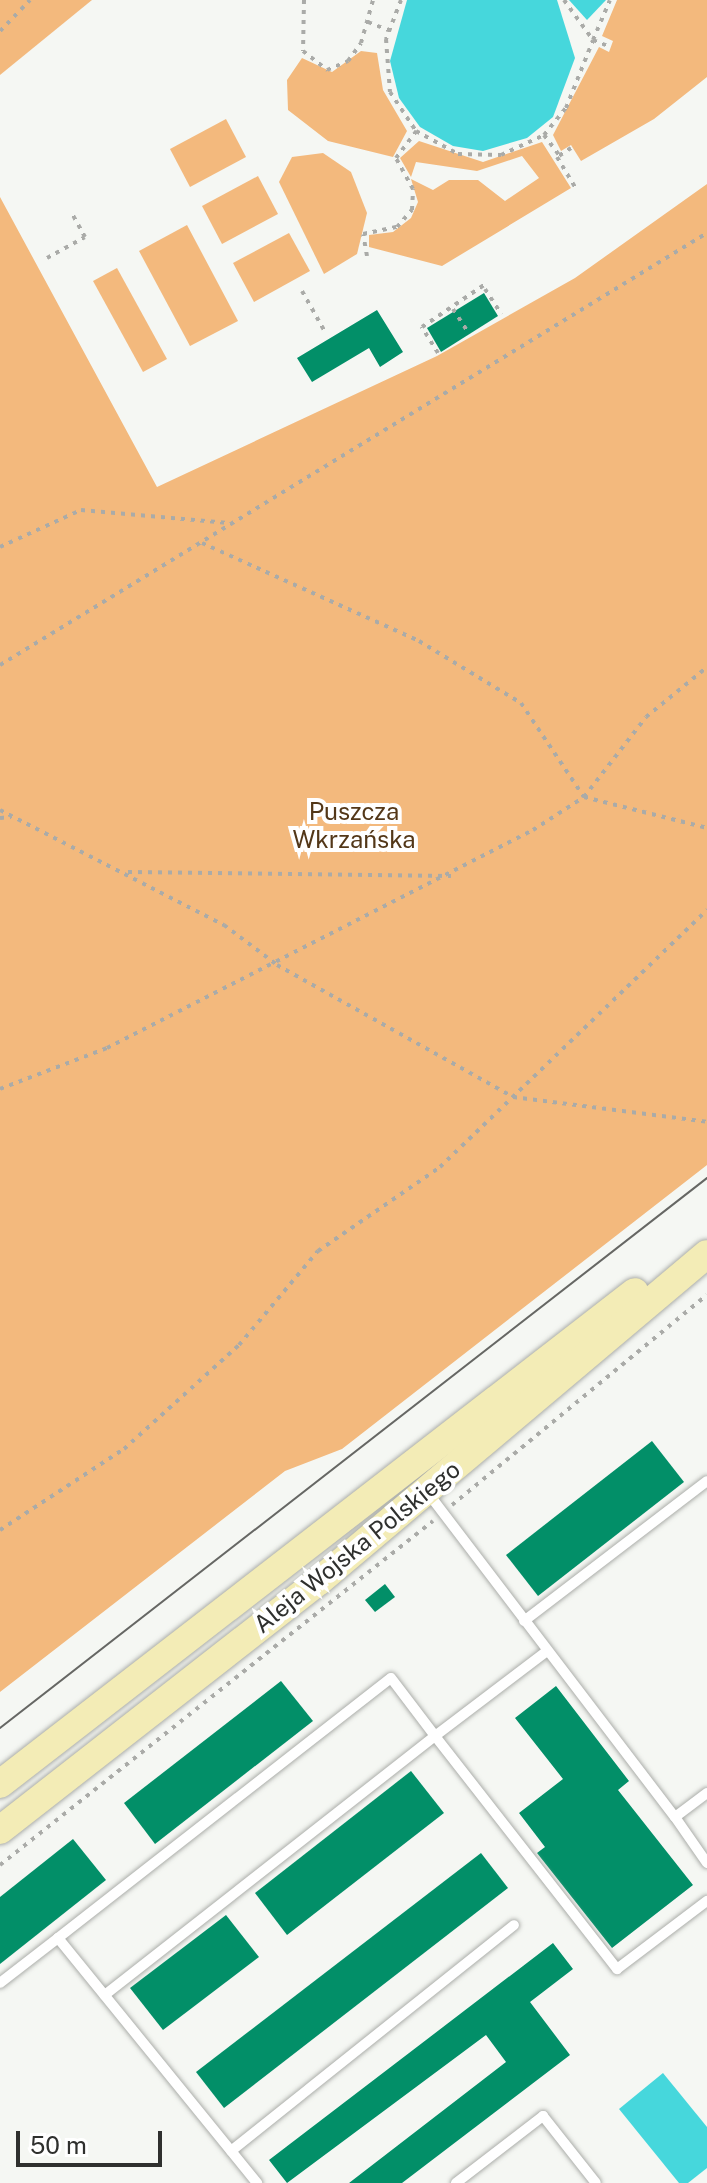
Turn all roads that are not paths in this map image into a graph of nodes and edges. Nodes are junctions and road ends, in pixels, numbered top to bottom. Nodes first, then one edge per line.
1 (707, 1234) edge
2 (707, 1254) edge
3 (707, 1481) edge
4 (427, 1491) junction
5 (524, 1621) junction
6 (547, 1651) junction
7 (435, 1736) junction
8 (0, 1784) edge
9 (707, 1793) edge
10 (675, 1817) junction
11 (0, 1830) edge
12 (707, 1863) edge
13 (707, 1901) edge
14 (514, 1925) dead end
15 (58, 1938) junction
16 (0, 1983) edge
17 (105, 1995) junction
18 (231, 2151) junction
19 (257, 2183) edge
20 (456, 2183) edge
21 (596, 2183) edge

1 - 8 main road, Aleja Wojska Polskiego
2 - 4 main road, Aleja Wojska Polskiego
3 - 5 lane
4 - 5 lane
4 - 11 main road, Aleja Wojska Polskiego
5 - 6 lane
6 - 7 lane
6 - 10 lane
7 - 13 lane
7 - 15 lane
7 - 17 lane
9 - 10 lane
10 - 12 lane
14 - 18 lane
15 - 16 lane
15 - 17 lane
17 - 18 lane
18 - 19 lane
20 - 21 lane

